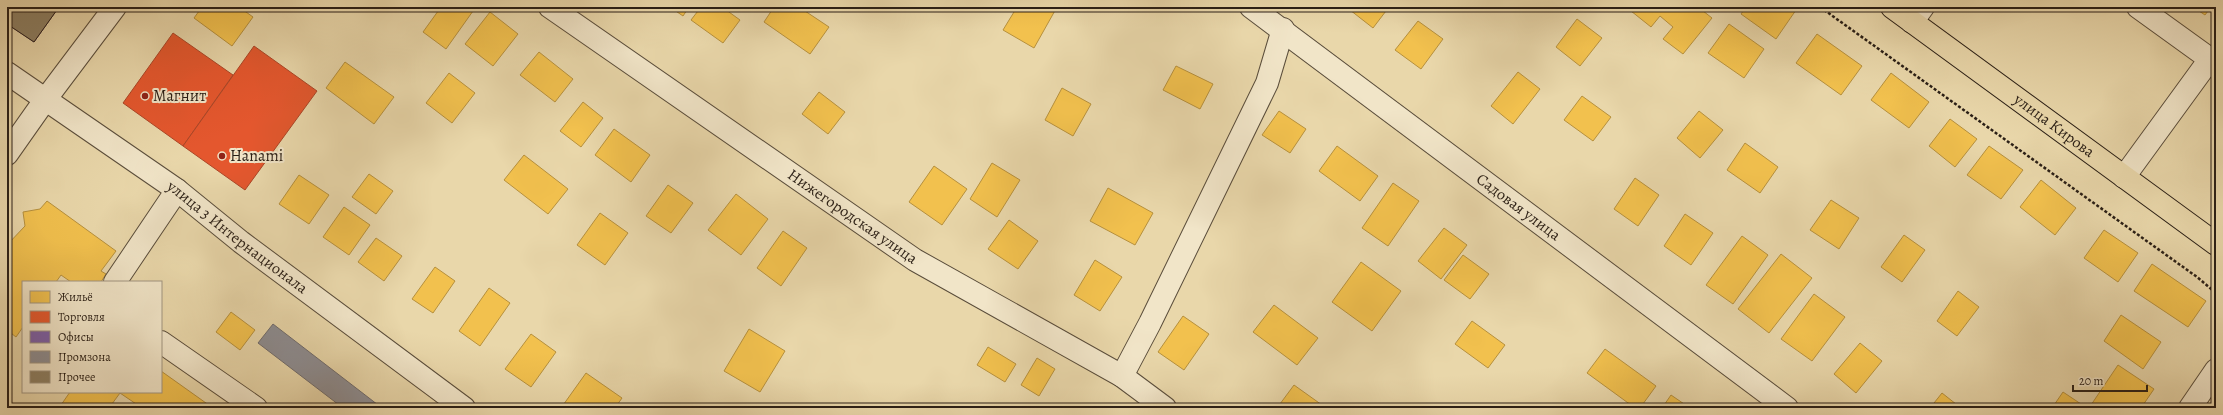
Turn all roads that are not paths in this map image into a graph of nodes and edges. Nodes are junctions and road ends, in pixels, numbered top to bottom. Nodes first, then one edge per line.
1 (115, 7) edge
2 (550, 7) edge
3 (1251, 7) edge
4 (1892, 7) edge
5 (2138, 7) edge
6 (1918, 14) edge
7 (1283, 30) junction
8 (2213, 60) edge
9 (7, 73) edge
10 (45, 100) junction
11 (7, 154) edge
12 (2124, 177) junction
13 (177, 190) junction
14 (2216, 244) edge
15 (116, 281) edge
16 (162, 343) edge
17 (2216, 370) edge
18 (1122, 376) junction
19 (256, 408) edge
20 (464, 408) edge
21 (1166, 408) edge
22 (1786, 408) edge
23 (2190, 408) edge

1 - 10 street
2 - 18 street, Нижегородская улица
3 - 7 street, Садовая улица
4 - 6 main road, улица Кирова
5 - 8 street
6 - 12 main road, улица Кирова
7 - 18 street
7 - 22 street, Садовая улица
8 - 12 street
9 - 10 street, улица 3 Интернационала
10 - 11 street
10 - 13 street, улица 3 Интернационала
12 - 14 main road, улица Кирова
13 - 15 street
13 - 20 street, улица 3 Интернационала
16 - 19 street
17 - 23 street
18 - 21 street, Нижегородская улица

